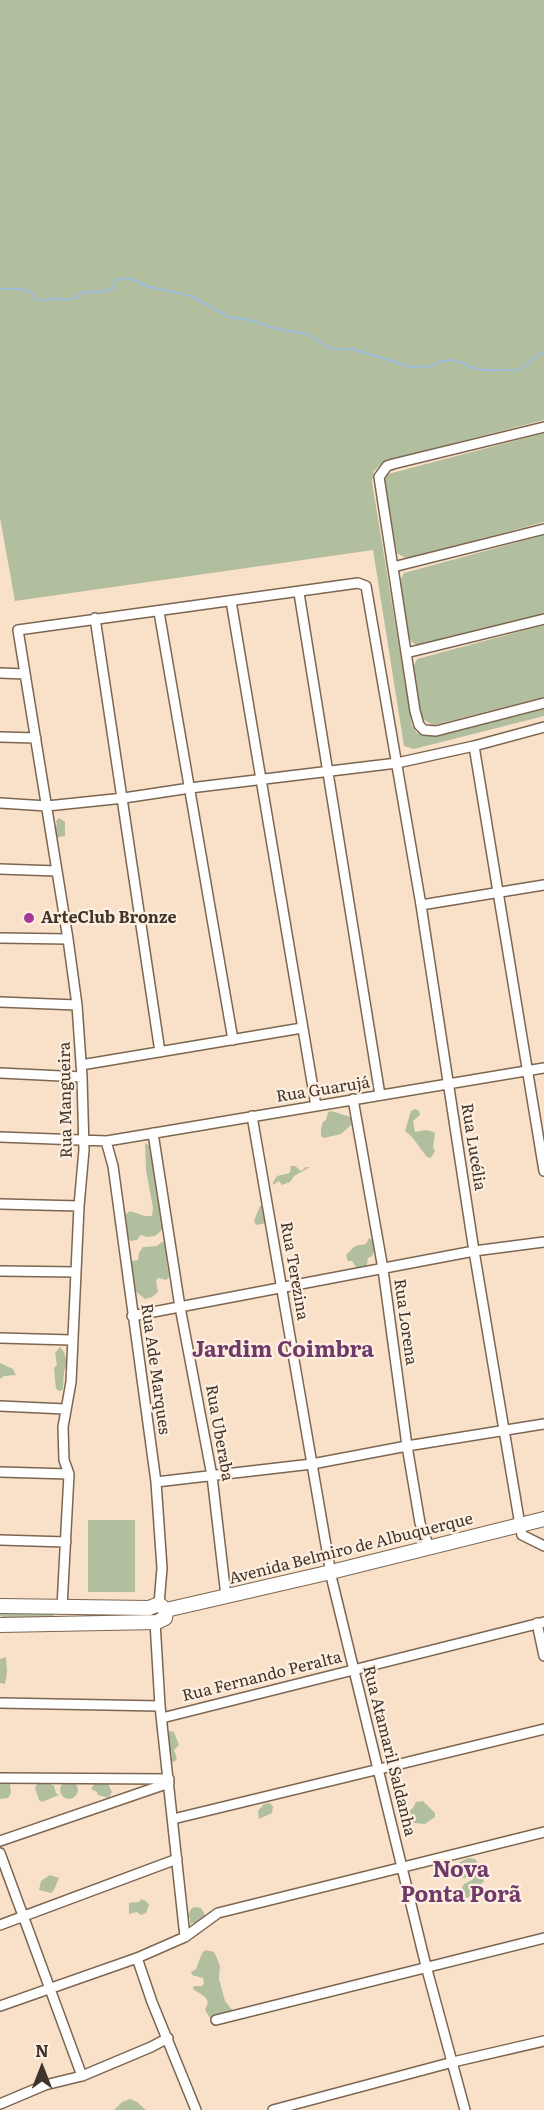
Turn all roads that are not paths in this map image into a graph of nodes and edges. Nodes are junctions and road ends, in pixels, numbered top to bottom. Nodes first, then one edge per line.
1 (544, 427) edge
2 (544, 529) edge
3 (393, 567) junction
4 (299, 592) junction
5 (231, 601) junction
6 (159, 612) junction
7 (95, 618) junction
8 (544, 619) edge
9 (406, 653) junction
10 (0, 674) edge
11 (25, 674) junction
12 (544, 703) edge
13 (544, 727) edge
14 (0, 737) edge
15 (36, 738) junction
16 (474, 746) junction
17 (397, 763) junction
18 (328, 771) junction
19 (260, 780) junction
20 (190, 788) junction
21 (124, 798) junction
22 (0, 803) edge
23 (46, 806) junction
24 (0, 869) edge
25 (56, 871) junction
26 (544, 885) edge
27 (498, 892) junction
28 (421, 905) junction
29 (0, 938) edge
30 (68, 939) junction
31 (0, 1002) edge
32 (77, 1005) junction
33 (302, 1028) junction
34 (233, 1040) junction
35 (160, 1052) junction
36 (81, 1065) junction
37 (544, 1068) edge
38 (527, 1071) junction
39 (0, 1073) edge
40 (82, 1077) junction
41 (448, 1084) junction
42 (380, 1095) junction
43 (353, 1099) junction
44 (316, 1106) junction
45 (252, 1116) junction
46 (153, 1133) junction
47 (0, 1137) edge
48 (85, 1139) junction
49 (106, 1141) junction
50 (544, 1171) edge
51 (0, 1204) edge
52 (79, 1206) junction
53 (544, 1242) edge
54 (474, 1251) junction
55 (383, 1269) junction
56 (0, 1271) edge
57 (76, 1272) junction
58 (282, 1288) junction
59 (180, 1307) junction
60 (132, 1316) junction
61 (0, 1338) edge
62 (71, 1340) junction
63 (0, 1406) edge
64 (65, 1409) junction
65 (544, 1424) edge
66 (503, 1430) junction
67 (407, 1446) junction
68 (312, 1464) junction
69 (0, 1472) edge
70 (69, 1474) junction
71 (212, 1476) junction
72 (156, 1482) junction
73 (544, 1519) edge
74 (521, 1530) junction
75 (0, 1540) edge
76 (66, 1542) junction
77 (544, 1546) edge
78 (429, 1547) junction
79 (331, 1572) junction
80 (226, 1596) junction
81 (0, 1606) edge
82 (62, 1607) junction
83 (158, 1607) junction
84 (155, 1622) junction
85 (541, 1623) edge
86 (0, 1625) edge
87 (544, 1656) edge
88 (354, 1670) junction
89 (0, 1703) edge
90 (160, 1706) junction
91 (162, 1718) junction
92 (544, 1729) edge
93 (378, 1770) junction
94 (0, 1778) edge
95 (169, 1781) junction
96 (173, 1819) junction
97 (544, 1832) edge
98 (0, 1841) edge
99 (0, 1853) edge
100 (177, 1860) junction
101 (402, 1868) junction
102 (23, 1916) junction
103 (0, 1925) edge
104 (184, 1937) junction
105 (544, 1938) edge
106 (137, 1958) junction
107 (426, 1966) junction
108 (50, 1989) junction
109 (0, 2006) edge
110 (216, 2020) dead end
111 (168, 2038) junction
112 (544, 2041) edge
113 (453, 2062) junction
114 (82, 2076) junction
115 (0, 2104) edge
116 (285, 2108) edge
117 (196, 2110) edge
118 (273, 2110) edge
119 (465, 2110) edge

1 - 3 street
2 - 3 street
3 - 9 street
4 - 5 street
4 - 17 street, Rua Lucélia
4 - 18 street
5 - 6 street
5 - 19 street
6 - 7 street
6 - 20 street
7 - 11 street, Rua Mangueira
7 - 21 street
8 - 9 street
9 - 12 street
10 - 11 street
11 - 15 street, Rua Mangueira
13 - 16 street
14 - 15 street
15 - 23 street, Rua Mangueira
16 - 17 street
16 - 27 street
17 - 18 street
17 - 28 street, Rua Lucélia
18 - 19 street
18 - 42 street
19 - 20 street
19 - 33 street
20 - 21 street
20 - 34 street
21 - 23 street
21 - 35 street
22 - 23 street
23 - 25 street, Rua Mangueira
24 - 25 street
25 - 30 street, Rua Mangueira
26 - 27 street
27 - 28 street
27 - 38 street
28 - 41 street, Rua Lucélia
29 - 30 street
30 - 32 street, Rua Mangueira
31 - 32 street
32 - 36 street, Rua Mangueira
33 - 34 street
33 - 44 street
34 - 35 street
35 - 36 street
36 - 40 street, Rua Mangueira
37 - 38 street, Rua Guarujá
38 - 41 street, Rua Guarujá
38 - 50 street
39 - 40 street
40 - 48 street, Rua Mangueira
41 - 42 street, Rua Guarujá
41 - 54 street, Rua Lucélia
42 - 43 street, Rua Guarujá
43 - 44 street, Rua Guarujá
43 - 55 street, Rua Lorena
44 - 45 street, Rua Guarujá
45 - 46 street, Rua Guarujá
45 - 58 street, Rua Terezina
46 - 49 street, Rua Guarujá
46 - 59 street, Rua Uberaba
47 - 48 street, Rua Guarujá
48 - 49 street, Rua Guarujá
48 - 52 street, Rua Mangueira
49 - 60 street, Rua Ade Marques
51 - 52 street
52 - 57 street, Rua Mangueira
53 - 54 street
54 - 55 street
54 - 66 street, Rua Lucélia
55 - 58 street
55 - 67 street, Rua Lorena
56 - 57 street
57 - 62 street, Rua Mangueira
58 - 59 street
58 - 68 street, Rua Terezina
59 - 60 street
59 - 71 street, Rua Uberaba
60 - 72 street, Rua Ade Marques
61 - 62 street
62 - 64 street, Rua Mangueira
63 - 64 street
64 - 70 street, Rua Mangueira
65 - 66 street
66 - 67 street
66 - 74 street, Rua Lucélia
67 - 68 street
67 - 78 street, Rua Lorena
68 - 71 street
68 - 79 street, Rua Terezina
69 - 70 street
70 - 76 street, Rua Mangueira
71 - 72 street
71 - 80 street, Rua Uberaba
72 - 83 street, Rua Ade Marques
73 - 74 main road, Avenida Belmiro de Albuquerque
74 - 77 street
74 - 78 main road, Avenida Belmiro de Albuquerque
75 - 76 street
76 - 82 street, Rua Mangueira
78 - 79 main road, Avenida Belmiro de Albuquerque
79 - 80 main road, Avenida Belmiro de Albuquerque
79 - 88 street, Rua Atamaril Saldanha
80 - 83 main road, Avenida Belmiro de Albuquerque
81 - 82 main road, Avenida Belmiro de Albuquerque
82 - 83 main road, Avenida Belmiro de Albuquerque
83 - 84 main road
84 - 86 main road
84 - 90 street
85 - 87 street
85 - 88 street, Rua Fernando Peralta
88 - 91 street, Rua Fernando Peralta
88 - 93 street, Rua Atamaril Saldanha
89 - 90 street
90 - 91 street
91 - 95 street
92 - 93 street
93 - 96 street
93 - 101 street, Rua Atamaril Saldanha
94 - 95 street
95 - 96 street
95 - 98 street
96 - 100 street
97 - 101 street
99 - 102 street
100 - 102 street
100 - 104 street
101 - 104 street
101 - 107 street, Rua Atamaril Saldanha
102 - 103 street
102 - 108 street
104 - 106 street
105 - 107 street
106 - 108 street
106 - 111 street
107 - 110 street
107 - 113 street, Rua Atamaril Saldanha
108 - 109 street
108 - 114 street
111 - 114 street
111 - 117 street
112 - 113 street
113 - 116 street
113 - 119 street, Rua Atamaril Saldanha
114 - 115 street
116 - 118 street

